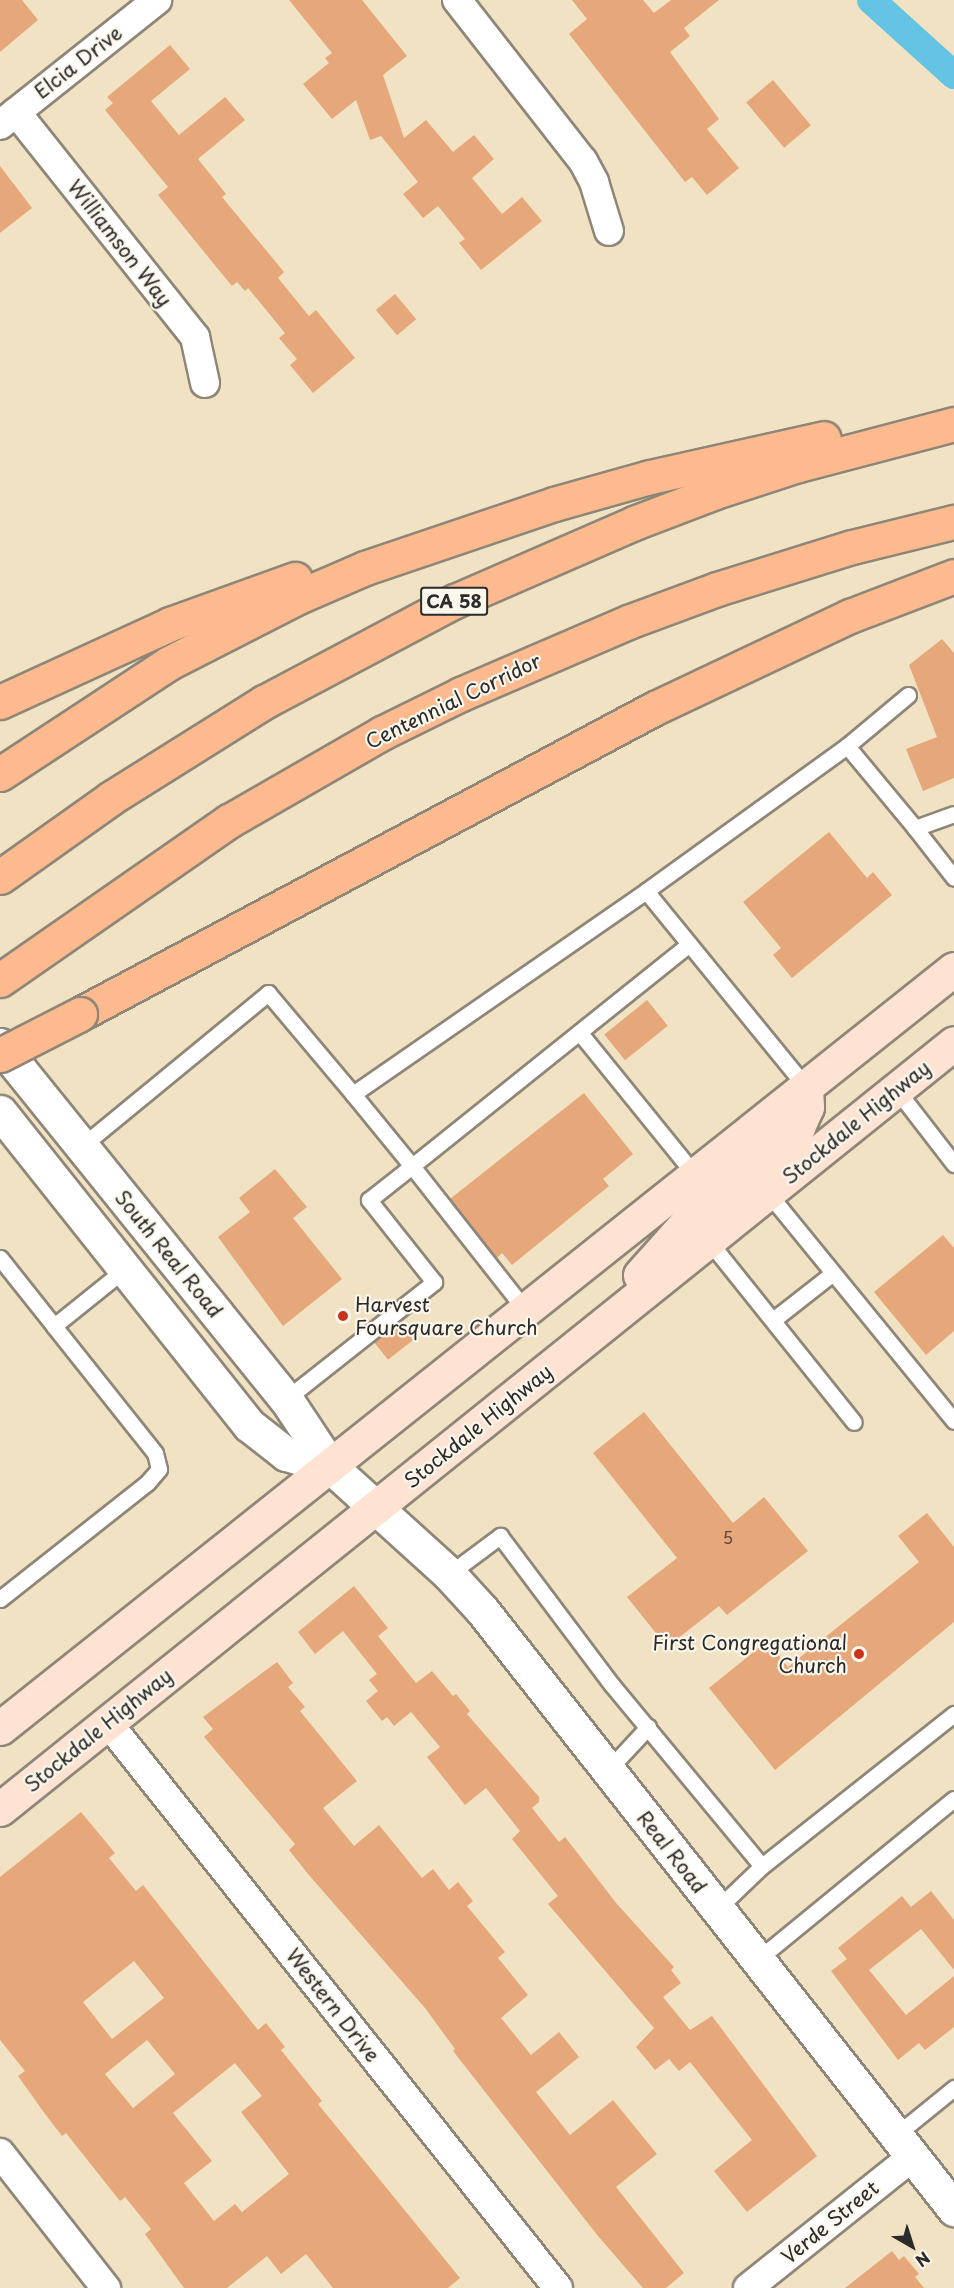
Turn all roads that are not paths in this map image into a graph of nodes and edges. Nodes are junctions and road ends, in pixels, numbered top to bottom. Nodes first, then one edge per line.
1 (157, 0) edge
2 (457, 0) edge
3 (8, 118) edge
4 (609, 231) dead end
5 (205, 383) dead end
6 (954, 416) edge
7 (954, 424) edge
8 (954, 522) edge
9 (458, 534) junction
10 (954, 576) edge
11 (908, 694) dead end
12 (0, 702) edge
13 (847, 746) junction
14 (0, 774) edge
15 (954, 814) edge
16 (915, 828) junction
17 (0, 877) edge
18 (954, 878) edge
19 (646, 891) junction
20 (689, 944) junction
21 (954, 969) edge
22 (13, 970) edge
23 (580, 1033) junction
24 (954, 1043) edge
25 (0, 1045) edge
26 (0, 1055) edge
27 (806, 1087) junction
28 (896, 1089) junction
29 (352, 1094) junction
30 (0, 1112) edge
31 (82, 1146) junction
32 (954, 1164) edge
33 (412, 1166) junction
34 (695, 1175) junction
35 (768, 1193) junction
36 (708, 1240) junction
37 (0, 1258) edge
38 (125, 1269) junction
39 (833, 1273) junction
40 (526, 1311) junction
41 (772, 1320) junction
42 (54, 1326) junction
43 (601, 1327) junction
44 (286, 1399) junction
45 (854, 1422) dead end
46 (954, 1422) edge
47 (331, 1467) junction
48 (375, 1509) junction
49 (448, 1574) junction
50 (0, 1599) edge
51 (954, 1714) edge
52 (108, 1723) junction
53 (648, 1727) junction
54 (0, 1728) edge
55 (608, 1770) junction
56 (954, 1799) edge
57 (0, 1809) edge
58 (762, 1866) junction
59 (717, 1909) junction
60 (757, 1959) junction
61 (954, 2088) edge
62 (904, 2146) junction
63 (0, 2153) edge
64 (950, 2198) edge
65 (106, 2288) edge
66 (558, 2288) edge
67 (748, 2288) edge

1 - 3 street, Elcia Drive
2 - 4 street
3 - 5 street, Williamson Way
6 - 9 highway
7 - 17 highway, CA 58
8 - 22 highway, Centennial Corridor
9 - 12 highway
9 - 14 highway
10 - 26 highway, bridge
11 - 13 lane
13 - 16 lane
13 - 19 lane
15 - 16 lane
16 - 18 lane
19 - 20 lane
19 - 29 lane
20 - 23 lane
20 - 27 lane
21 - 27 main road
23 - 33 lane
23 - 34 lane
24 - 28 main road, Stockdale Highway
25 - 31 street, South Real Road
27 - 34 main road
27 - 43 main road
28 - 32 lane
28 - 35 main road, Stockdale Highway
29 - 31 lane
29 - 33 lane
30 - 38 street, South Real Road
31 - 44 street, South Real Road
33 - 40 lane
33 - 44 lane
34 - 40 main road
35 - 36 main road, Stockdale Highway
35 - 39 lane
36 - 41 lane
36 - 43 main road, Stockdale Highway
37 - 42 lane
38 - 42 lane
38 - 47 street, South Real Road
39 - 41 lane
39 - 46 lane
40 - 47 main road
41 - 45 lane
42 - 50 lane
43 - 48 main road, Stockdale Highway
44 - 47 street, South Real Road
47 - 48 street, South Real Road
47 - 54 main road
48 - 49 street, Real Road
48 - 52 main road, Stockdale Highway
49 - 53 lane
49 - 55 street, Real Road
51 - 58 lane
52 - 57 main road, Stockdale Highway
52 - 66 street, Western Drive
53 - 55 lane
53 - 58 lane
55 - 59 street, Real Road
56 - 60 lane
58 - 59 lane
59 - 60 street, Real Road
60 - 62 street, Real Road
61 - 62 lane
62 - 64 street, Real Road
62 - 67 street, Verde Street
63 - 65 street

